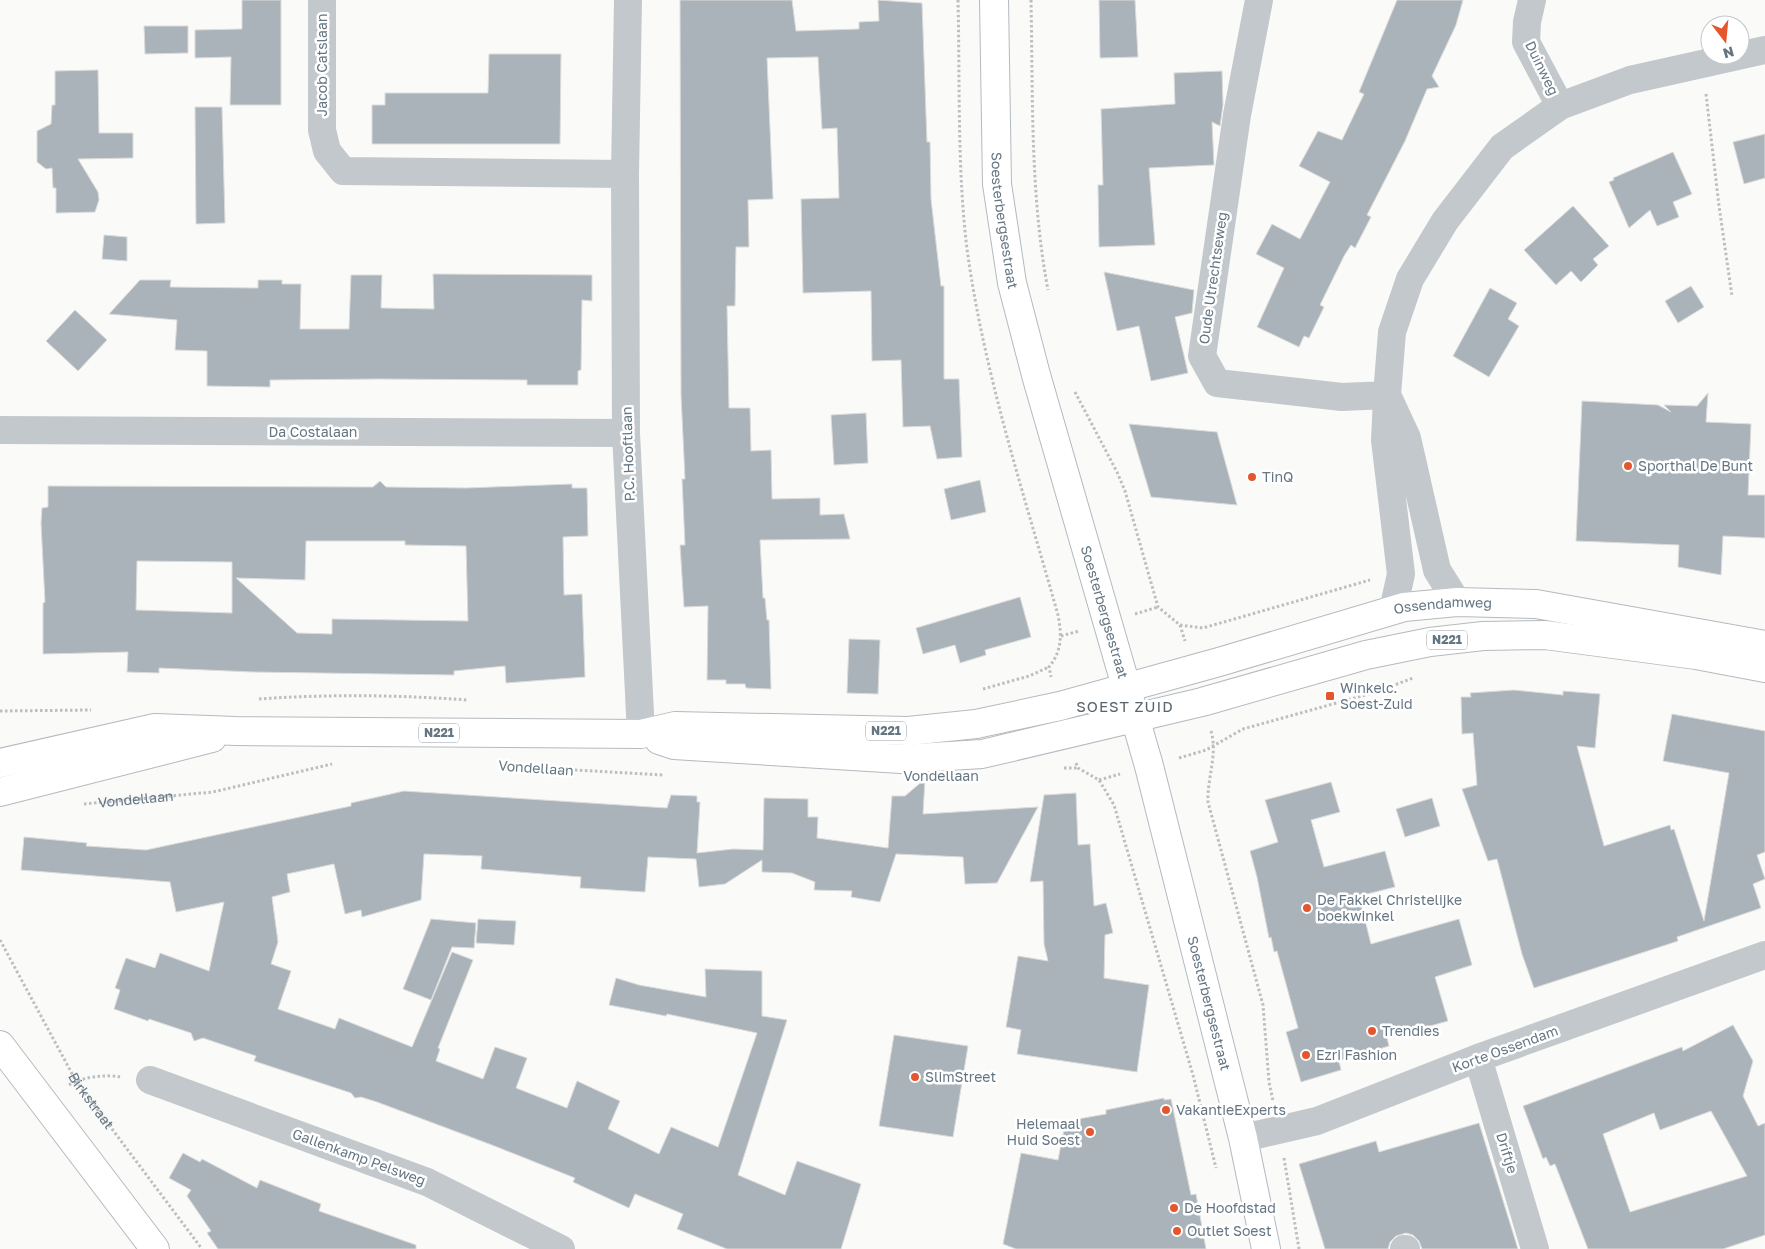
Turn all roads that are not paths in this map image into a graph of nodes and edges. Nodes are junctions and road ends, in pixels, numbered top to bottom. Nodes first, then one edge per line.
1 (322, 0) edge
2 (628, 0) edge
3 (994, 0) edge
4 (1259, 0) edge
5 (1532, 0) edge
6 (1765, 50) edge
7 (1560, 106) junction
8 (625, 174) junction
9 (1387, 395) junction
10 (0, 430) edge
11 (626, 433) junction
12 (1457, 602) junction
13 (1393, 610) junction
14 (1765, 645) edge
15 (1765, 668) edge
16 (1127, 687) junction
17 (1136, 718) junction
18 (236, 731) junction
19 (641, 734) junction
20 (0, 763) edge
21 (0, 792) edge
22 (1765, 954) edge
23 (0, 1045) edge
24 (1478, 1058) junction
25 (150, 1080) road end
26 (1243, 1138) junction
27 (155, 1249) edge
28 (561, 1249) edge
29 (1266, 1249) edge
30 (1535, 1249) edge

1 - 8 street, Jacob Catslaan
2 - 8 street, P.C. Hooftlaan
3 - 16 main road, Soesterbergsestraat
4 - 9 street, Oude Utrechtseweg
5 - 7 street, Duinweg
6 - 7 street
7 - 9 street
8 - 11 street, P.C. Hooftlaan
9 - 12 street
9 - 13 street
10 - 11 street, Da Costalaan
11 - 19 street, P.C. Hooftlaan
12 - 13 main road, Ossendamweg / N221
12 - 14 main road, Ossendamweg / N221
13 - 16 main road, Ossendamweg / N221
15 - 17 main road, N221
16 - 17 main road, Soesterbergsestraat
16 - 19 main road, Vondellaan / N221
17 - 19 main road, Vondellaan / N221
17 - 26 main road, Soesterbergsestraat
18 - 19 main road, Vondellaan / N221
18 - 20 main road, Vondellaan / N221
18 - 21 main road, Vondellaan / N221
22 - 24 street, Korte Ossendam
23 - 27 main road
24 - 26 street, Korte Ossendam
24 - 30 street, Driftje
25 - 28 street, Gallenkamp Pelsweg
26 - 29 main road, Soesterbergsestraat

